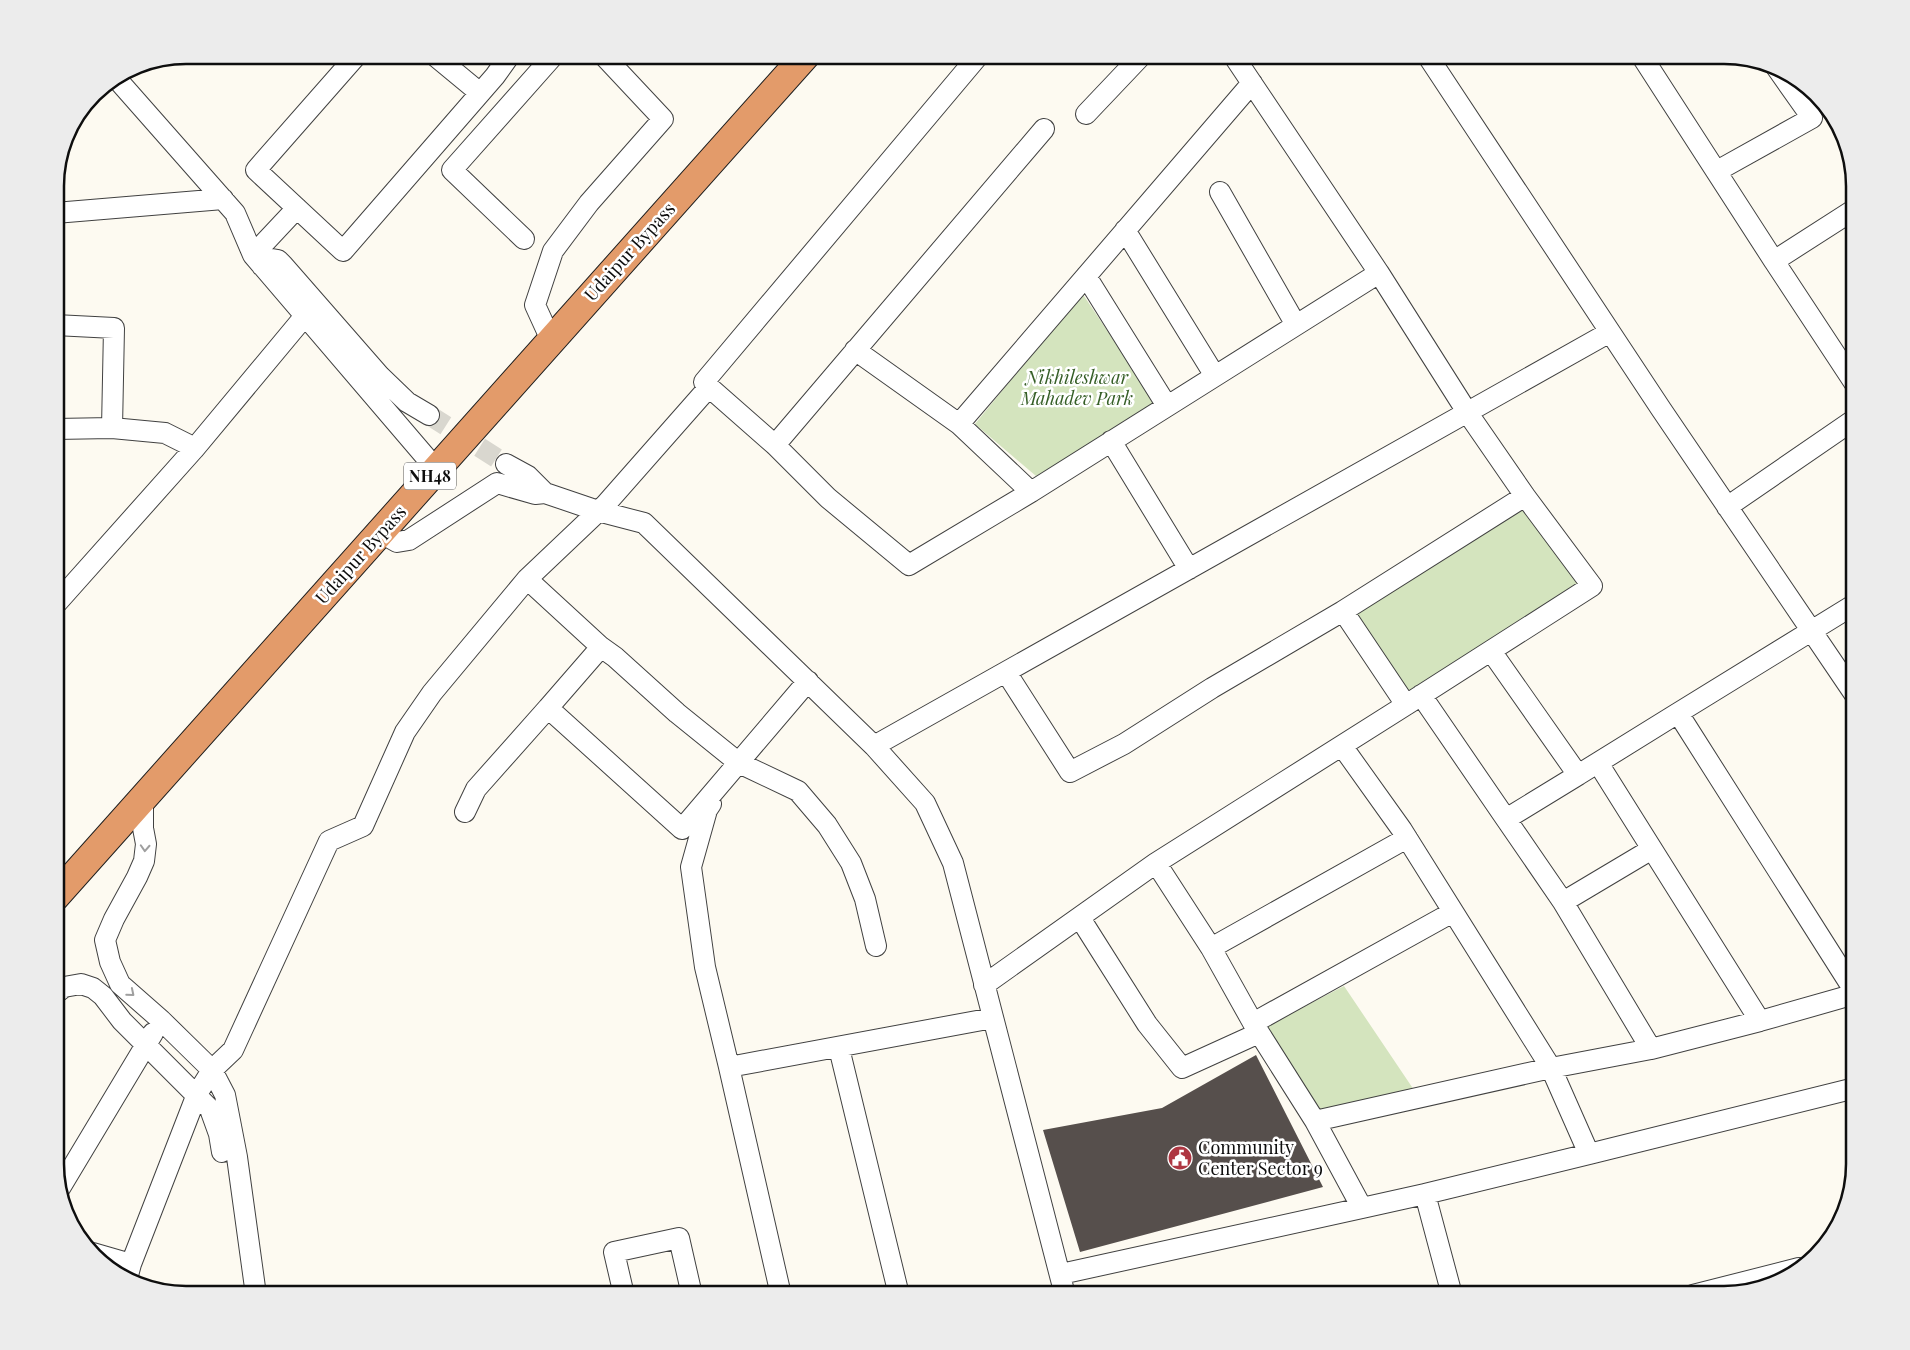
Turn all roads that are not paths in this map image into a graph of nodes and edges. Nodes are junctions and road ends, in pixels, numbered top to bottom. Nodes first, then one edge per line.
1 (349, 64) edge
2 (445, 64) edge
3 (503, 64) edge
4 (546, 64) edge
5 (611, 64) edge
6 (798, 64) edge
7 (972, 64) edge
8 (1133, 64) edge
9 (1239, 64) edge
10 (1433, 64) edge
11 (1647, 64) edge
12 (120, 83) edge
13 (1791, 83) edge
14 (1252, 84) junction
15 (480, 93) junction
16 (1086, 114) dead end
17 (1819, 114) edge
18 (1044, 129) dead end
19 (1716, 171) junction
20 (1220, 192) dead end
21 (223, 199) junction
22 (297, 208) junction
23 (64, 212) edge
24 (1846, 216) edge
25 (1125, 230) junction
26 (524, 239) dead end
27 (257, 260) junction
28 (1774, 261) junction
29 (1379, 273) junction
30 (1086, 276) junction
31 (304, 317) junction
32 (64, 325) edge
33 (1296, 325) junction
34 (1610, 332) junction
35 (551, 340) junction
36 (855, 350) junction
37 (1846, 370) edge
38 (1215, 376) junction
39 (709, 388) junction
40 (1167, 406) junction
41 (1467, 412) junction
42 (429, 415) tunnel mouth
43 (959, 424) junction
44 (1846, 425) edge
45 (112, 428) junction
46 (64, 429) edge
47 (1111, 441) junction
48 (775, 446) junction
49 (195, 448) junction
50 (506, 464) tunnel mouth
51 (436, 470) junction
52 (1031, 492) junction
53 (545, 493) junction
54 (1525, 496) junction
55 (1727, 507) junction
56 (598, 511) junction
57 (381, 533) junction
58 (1189, 568) junction
59 (527, 579) junction
60 (64, 595) edge
61 (1846, 609) edge
62 (1343, 611) junction
63 (1811, 630) junction
64 (600, 647) junction
65 (1491, 651) junction
66 (1006, 672) junction
67 (808, 681) junction
68 (1846, 682) edge
69 (1414, 700) junction
70 (548, 708) junction
71 (1678, 713) junction
72 (874, 746) junction
73 (1342, 746) junction
74 (739, 763) junction
75 (1598, 763) junction
76 (1578, 775) junction
77 (142, 800) junction
78 (465, 812) dead end
79 (1506, 819) junction
80 (1407, 838) junction
81 (1652, 849) junction
82 (1156, 863) junction
83 (64, 887) edge
84 (1563, 902) junction
85 (1454, 912) junction
86 (1080, 918) junction
87 (876, 946) dead end
88 (1211, 948) junction
89 (1846, 979) edge
90 (984, 985) junction
91 (64, 987) edge
92 (1846, 996) edge
93 (993, 1018) junction
94 (161, 1020) junction
95 (1760, 1021) junction
96 (1256, 1028) junction
97 (145, 1044) junction
98 (839, 1048) junction
99 (1651, 1049) junction
100 (728, 1067) junction
101 (1551, 1068) junction
102 (212, 1070) junction
103 (1846, 1090) edge
104 (197, 1094) junction
105 (225, 1095) junction
106 (210, 1109) junction
107 (1315, 1121) junction
108 (219, 1134) junction
109 (181, 1136) junction
110 (1589, 1154) junction
111 (65, 1180) edge
112 (1425, 1194) junction
113 (1362, 1208) junction
114 (116, 1265) edge
115 (129, 1271) edge
116 (1779, 1273) edge
117 (1060, 1274) junction
118 (243, 1286) edge
119 (255, 1286) edge
120 (622, 1286) edge
121 (690, 1286) edge
122 (780, 1286) edge
123 (897, 1286) edge
124 (1063, 1286) edge
125 (1450, 1286) edge
126 (1730, 1286) edge

1 - 22 street
2 - 15 street
3 - 15 street
4 - 26 street
5 - 35 street
6 - 35 highway, Udaipur Bypass / NH48
7 - 39 street
8 - 16 street
9 - 14 street
10 - 34 street
11 - 19 street
12 - 21 street
13 - 17 street
14 - 25 street
14 - 29 street
15 - 22 street
17 - 19 street
18 - 36 street
19 - 28 street
20 - 33 street
21 - 23 street
21 - 27 street
22 - 27 street
24 - 28 street
25 - 30 street
25 - 38 street
27 - 31 street
27 - 42 street
28 - 37 street
29 - 33 street
29 - 41 street
30 - 40 street
30 - 43 street
31 - 49 street
31 - 51 street
32 - 45 street
33 - 38 street
34 - 41 street
34 - 55 street
35 - 51 highway, Udaipur Bypass / NH48
36 - 43 street
36 - 48 street
38 - 40 street
39 - 48 street
39 - 56 street
40 - 47 street
41 - 54 street
41 - 58 street
43 - 52 street
44 - 55 street
45 - 46 street
45 - 49 street
47 - 52 street
47 - 58 street
48 - 52 street
49 - 60 street
50 - 53 street
51 - 57 highway, Udaipur Bypass / NH48
53 - 56 street
53 - 57 street
54 - 62 street
54 - 65 street
55 - 63 street
56 - 59 street
56 - 67 street
57 - 77 highway, Udaipur Bypass / NH48
58 - 66 street
59 - 64 street
59 - 102 street
61 - 63 street
62 - 66 street
62 - 69 street
63 - 68 street
63 - 71 street
64 - 70 street
64 - 74 street
65 - 69 street
65 - 76 street
66 - 72 street
67 - 72 street
67 - 74 street
69 - 73 street
69 - 79 street
70 - 74 street
70 - 78 street
71 - 75 street
71 - 89 street
72 - 90 street
73 - 80 street
73 - 82 street
74 - 87 street
74 - 100 street
75 - 76 street
75 - 81 street
76 - 79 street
77 - 83 highway, Udaipur Bypass / NH48
77 -> 94 street
79 - 84 street
80 - 85 street
80 - 88 street
81 - 84 street
81 - 95 street
82 - 86 street
82 - 88 street
84 - 99 street
85 - 96 street
85 - 101 street
86 - 90 street
86 - 96 street
88 - 96 street
90 - 93 street
91 - 97 street
92 - 95 street
93 - 98 street
93 - 117 street
94 - 97 street
94 - 102 street
95 - 99 street
96 - 107 street
97 - 104 street
97 - 111 street
98 - 100 street
98 - 123 street
99 - 101 street
100 - 122 street
101 - 107 street
101 - 110 street
102 - 104 street
102 - 105 street
103 - 110 street
104 - 106 street
104 - 109 street
105 - 106 street
105 - 119 street
106 - 108 street
107 - 113 street
108 - 109 street
108 - 118 street
109 - 115 street
110 - 112 street
112 - 113 street
112 - 125 street
113 - 117 street
114 - 115 street
116 - 126 street
117 - 124 street
120 - 121 street

